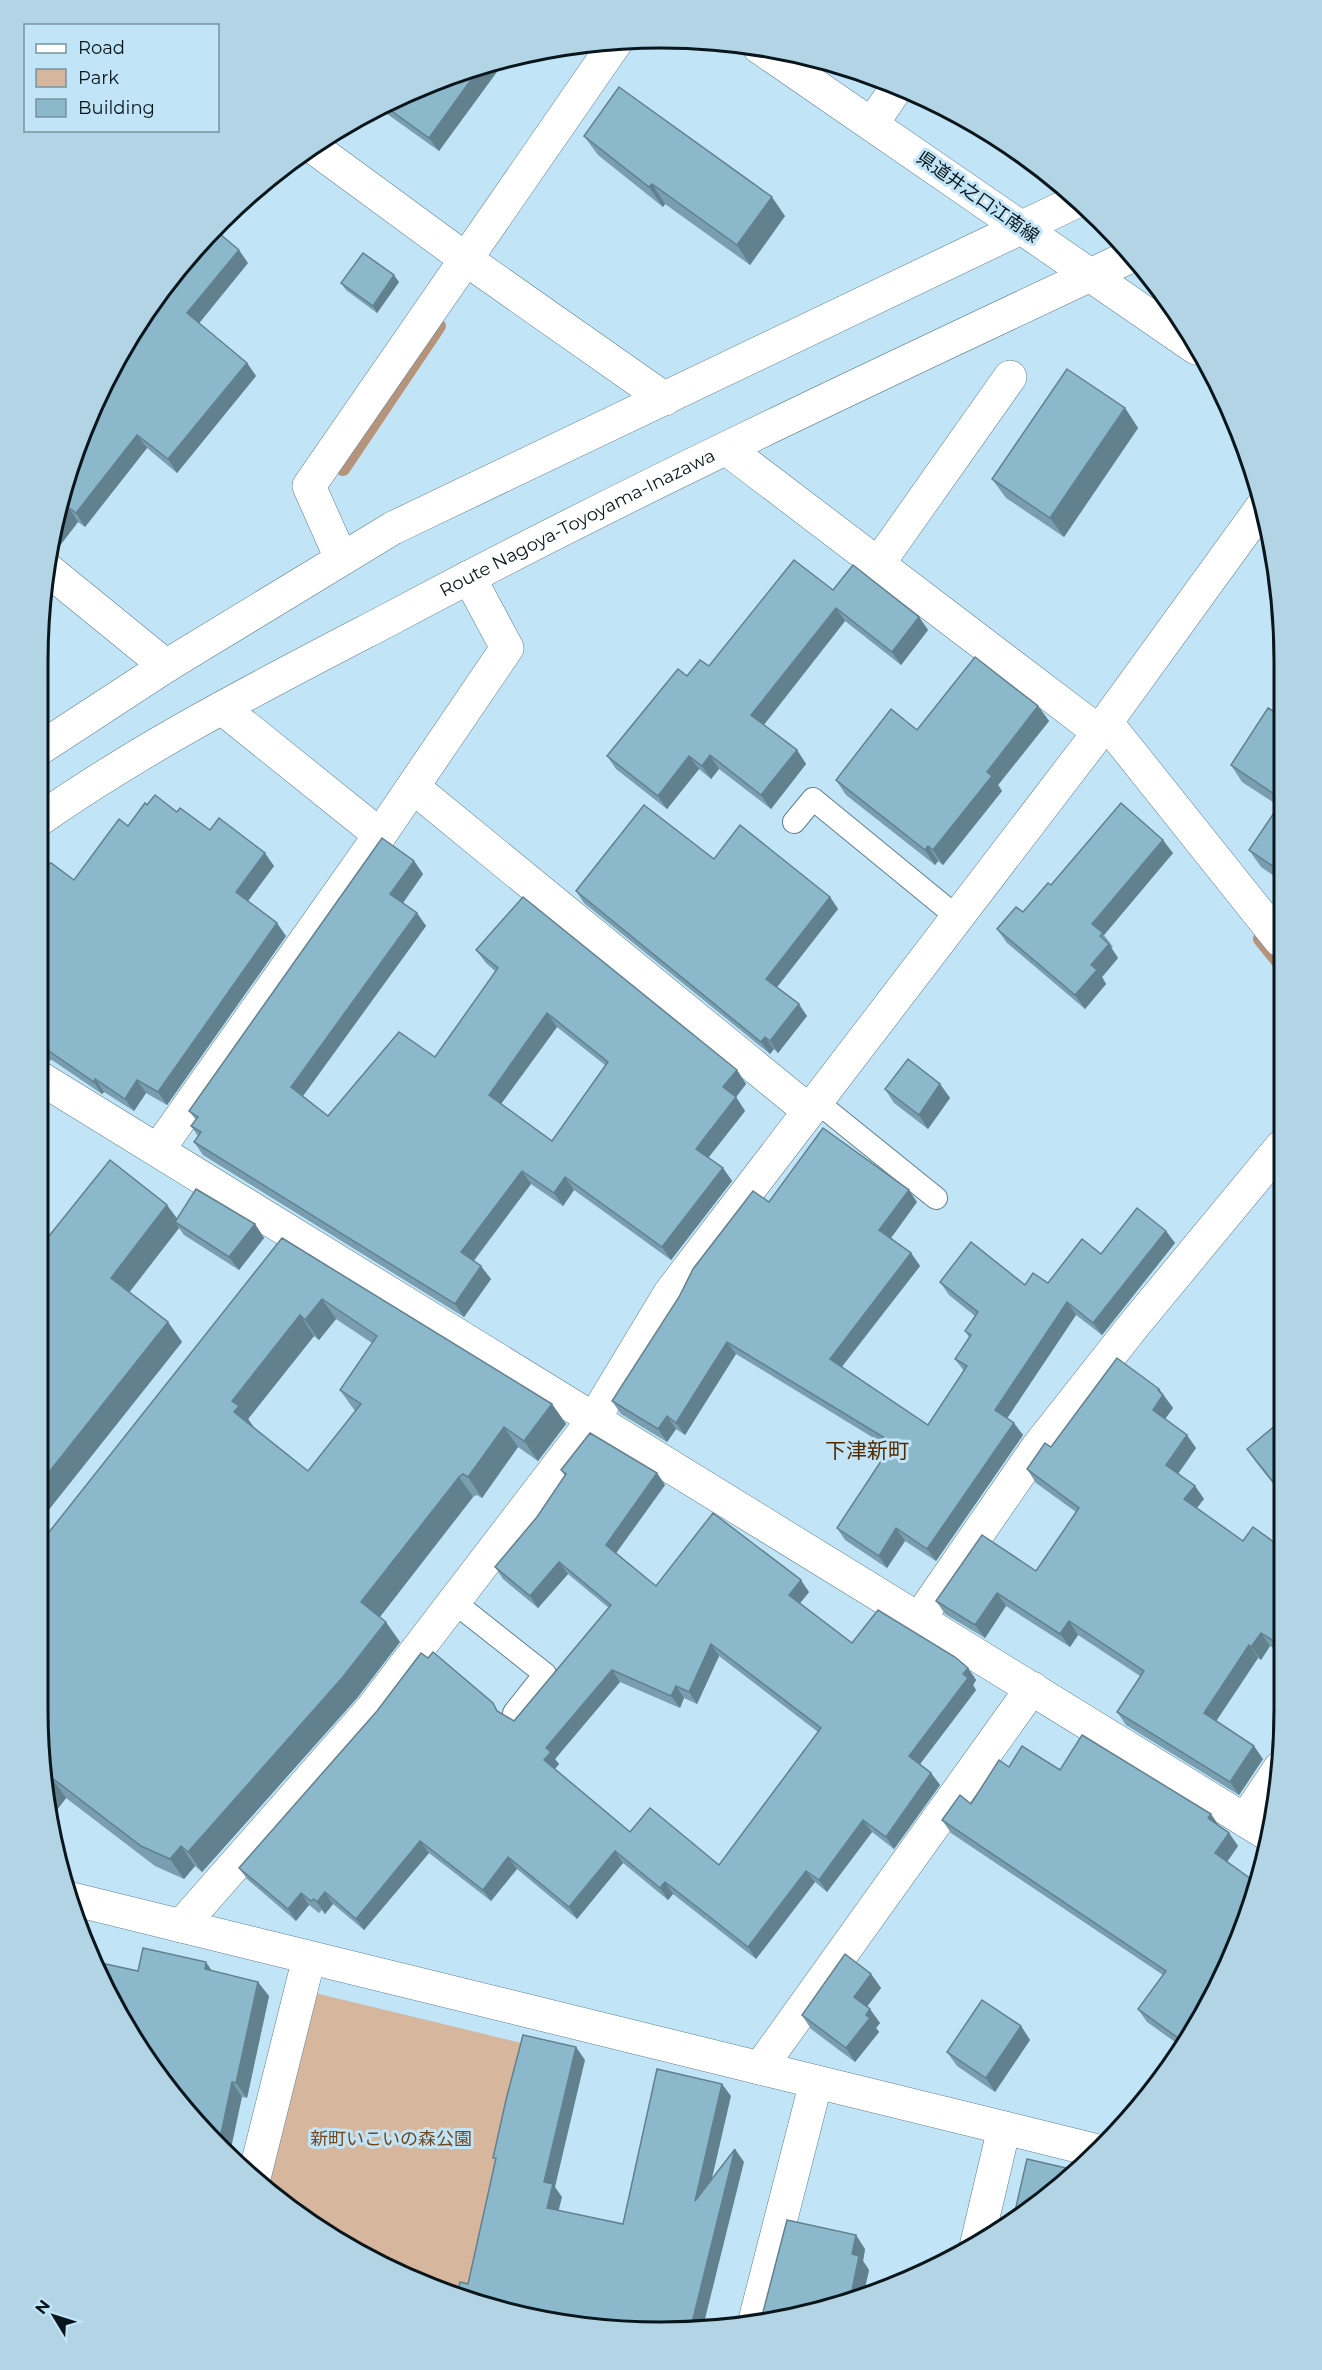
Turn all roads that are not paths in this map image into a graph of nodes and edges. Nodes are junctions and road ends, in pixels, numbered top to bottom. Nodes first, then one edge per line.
1 (610, 50) edge
2 (777, 59) edge
3 (892, 94) edge
4 (872, 124) junction
5 (319, 152) edge
6 (1070, 205) edge
7 (1023, 228) junction
8 (1124, 259) edge
9 (467, 260) junction
10 (1091, 275) junction
11 (1182, 338) edge
12 (1010, 377) dead end
13 (665, 399) junction
14 (728, 449) junction
15 (1256, 515) edge
16 (341, 558) junction
17 (878, 564) junction
18 (54, 575) edge
19 (469, 577) junction
20 (166, 666) junction
21 (222, 708) junction
22 (1103, 727) junction
23 (48, 743) edge
24 (412, 787) junction
25 (48, 813) edge
26 (794, 822) dead end
27 (380, 835) junction
28 (957, 917) junction
29 (1274, 933) edge
30 (48, 1083) edge
31 (813, 1106) junction
32 (158, 1150) junction
33 (1274, 1156) edge
34 (936, 1198) dead end
35 (292, 1233) junction
36 (270, 1261) edge
37 (594, 1419) junction
38 (454, 1602) junction
39 (919, 1619) junction
40 (1032, 1688) junction
41 (514, 1713) dead end
42 (1267, 1802) edge
43 (1257, 1827) edge
44 (79, 1901) edge
45 (181, 1926) junction
46 (309, 1958) junction
47 (760, 2068) junction
48 (816, 2082) junction
49 (1004, 2128) junction
50 (1087, 2148) edge
51 (256, 2169) edge
52 (979, 2233) edge
53 (756, 2314) edge

1 - 9 street
2 - 4 street, 県道井之口江南線
3 - 4 street
4 - 7 street, 県道井之口江南線
5 - 9 street
6 - 7 street
7 - 10 street, 県道井之口江南線
7 - 13 street
8 - 10 street, Route Nagoya-Toyoyama-Inazawa
9 - 13 street
9 - 16 street
10 - 11 street, 県道井之口江南線
10 - 14 street, Route Nagoya-Toyoyama-Inazawa
12 - 17 street
13 - 16 street
14 - 17 street
14 - 19 street, Route Nagoya-Toyoyama-Inazawa
15 - 22 street
16 - 20 street
17 - 22 street
18 - 20 street
19 - 21 street, Route Nagoya-Toyoyama-Inazawa
19 - 24 street
20 - 23 street
21 - 25 street, Route Nagoya-Toyoyama-Inazawa
21 - 27 street
22 - 28 street
22 - 29 street
24 - 27 street
24 - 31 street
26 - 28 lane
27 - 32 street
28 - 31 street
30 - 32 street
31 - 34 lane
31 - 37 street
32 - 35 street
33 - 39 street
35 - 36 street
35 - 37 street
37 - 38 street
37 - 39 street
38 - 41 lane
38 - 45 street
39 - 40 street
40 - 43 street
40 - 47 street
42 - 43 street
44 - 45 street
45 - 46 street
46 - 47 street
46 - 51 street
47 - 48 street
48 - 49 street
48 - 53 street
49 - 50 street
49 - 52 street

